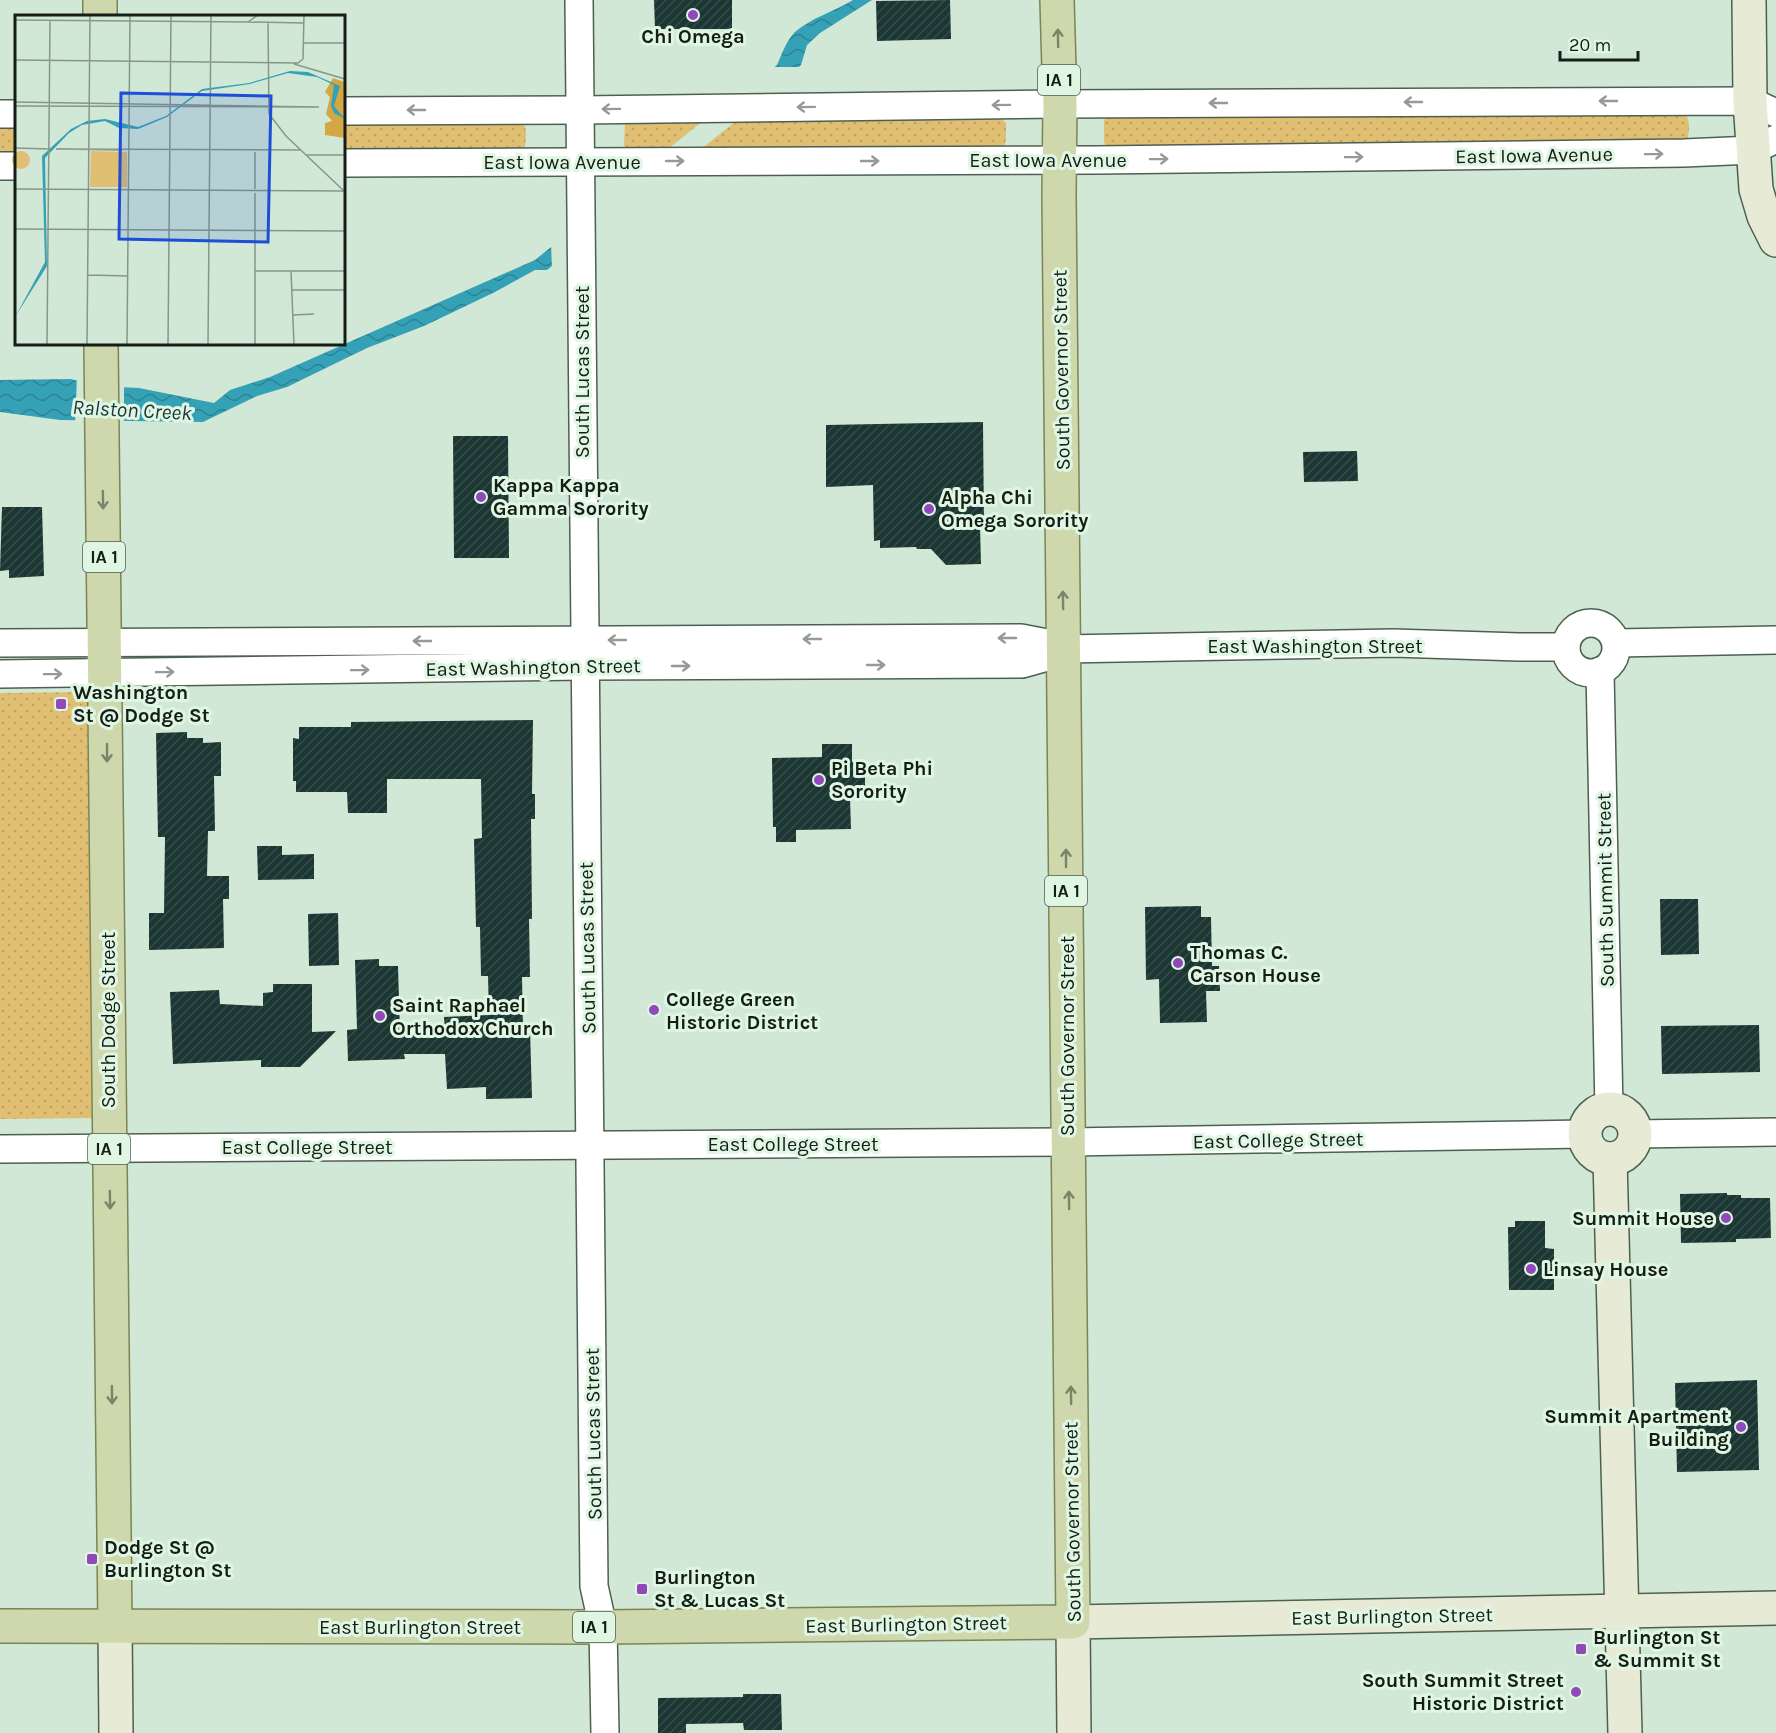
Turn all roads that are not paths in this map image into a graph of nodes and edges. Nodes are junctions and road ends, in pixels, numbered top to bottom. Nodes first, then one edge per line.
1 (579, 0) edge
2 (1058, 0) edge
3 (1749, 0) edge
4 (1060, 104) junction
5 (1763, 107) edge
6 (580, 110) junction
7 (345, 111) edge
8 (1765, 145) edge
9 (1058, 160) junction
10 (580, 162) junction
11 (345, 163) edge
12 (1776, 240) edge
13 (101, 359) edge
14 (1776, 640) edge
15 (1616, 643) junction
16 (0, 644) edge
17 (1566, 647) junction
18 (1064, 649) junction
19 (584, 653) junction
20 (106, 659) junction
21 (1600, 671) junction
22 (0, 674) edge
23 (1609, 1110) junction
24 (1776, 1132) edge
25 (1585, 1134) junction
26 (1634, 1134) junction
27 (1068, 1142) junction
28 (589, 1146) junction
29 (109, 1148) junction
30 (0, 1149) edge
31 (1610, 1159) junction
32 (1776, 1608) edge
33 (1623, 1611) junction
34 (1073, 1622) junction
35 (115, 1625) junction
36 (0, 1626) edge
37 (603, 1627) junction
38 (116, 1733) edge
39 (605, 1733) edge
40 (1074, 1733) edge
41 (1625, 1733) edge

1 - 6 street, South Lucas Street
4 -> 2 main road, IA 1
3 - 5 street
5 -> 4 street
4 -> 6 street
4 - 9 main road, IA 1
5 - 8 street
6 -> 7 street
6 - 10 street, South Lucas Street
9 -> 8 street, East Iowa Avenue
8 - 12 street
10 -> 9 street, East Iowa Avenue
18 -> 9 main road, South Governor Street / IA 1
10 - 11 street, East Iowa Avenue
10 - 19 street, South Lucas Street
13 -> 20 main road, South Dodge Street / IA 1
14 - 15 street
15 - 17 street
15 - 21 street
16 - 20 street, East Washington Street
17 - 18 street, East Washington Street
17 - 21 street
18 - 19 street, East Washington Street
27 -> 18 main road, South Governor Street / IA 1
19 - 20 street, East Washington Street
19 - 28 street, South Lucas Street
22 -> 20 street, East Washington Street
20 -> 29 main road, South Dodge Street / IA 1
21 - 23 street, South Summit Street
23 - 25 street
23 - 26 street
24 - 26 street
25 - 27 street, East College Street
25 - 31 street
26 - 31 street
27 - 28 street, East College Street
34 -> 27 main road, South Governor Street / IA 1
28 - 29 street, East College Street
28 - 37 street, South Lucas Street
29 - 30 street, East College Street
29 -> 35 main road, South Dodge Street / IA 1
31 - 33 street
32 - 33 street, East Burlington Street
33 - 34 street, East Burlington Street
33 - 41 street
34 - 37 main road, East Burlington Street / IA 1
34 - 40 street, South Governor Street
35 - 36 main road, East Burlington Street / IA 1
35 - 37 main road, East Burlington Street / IA 1
35 - 38 street, South Dodge Street
37 - 39 street, South Lucas Street

